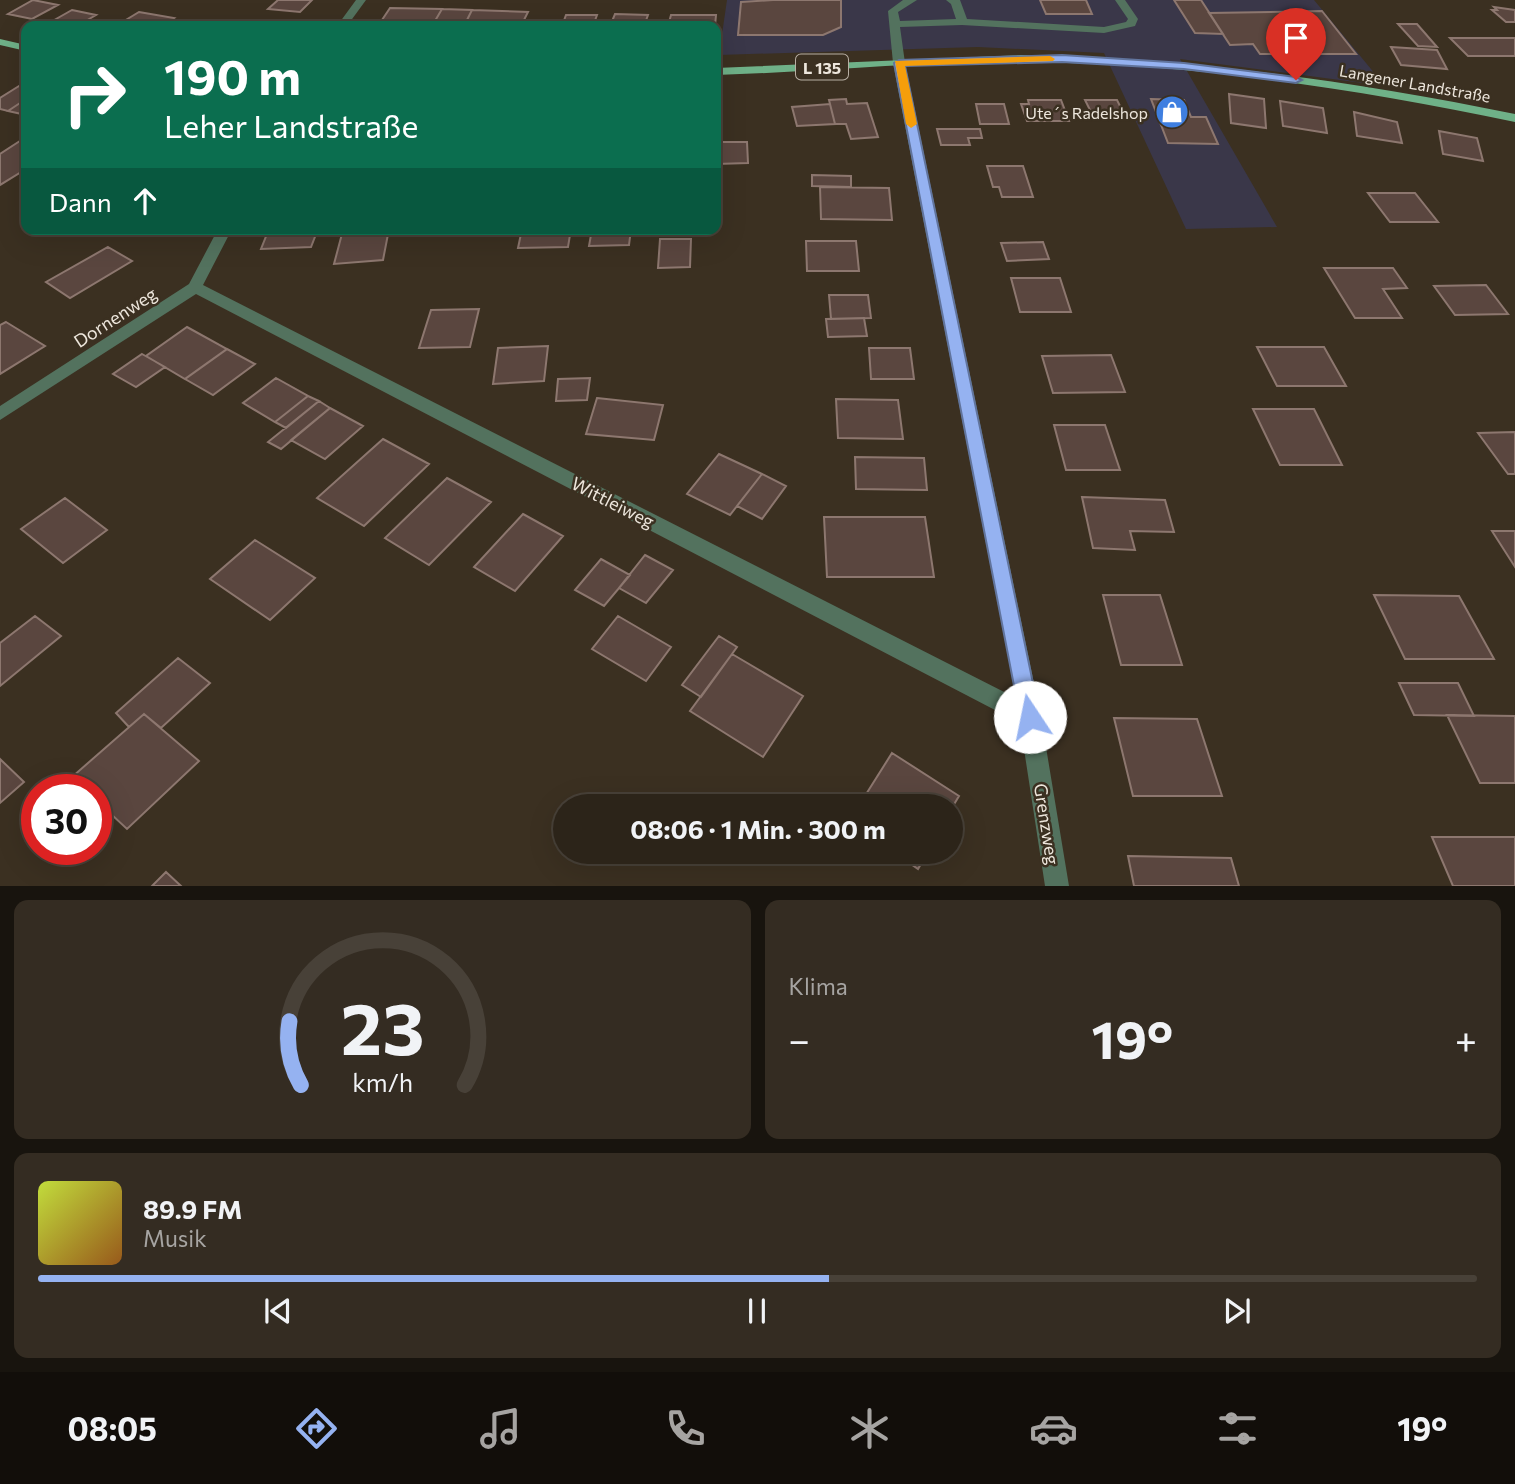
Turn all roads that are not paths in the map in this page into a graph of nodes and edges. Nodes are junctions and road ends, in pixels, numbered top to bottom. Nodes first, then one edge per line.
1 (360, 0) edge
2 (912, 0) edge
3 (951, 0) edge
4 (1120, 0) edge
5 (345, 21) edge
6 (962, 22) junction
7 (893, 24) junction
8 (0, 42) edge
9 (21, 47) edge
10 (899, 63) junction
11 (721, 72) edge
12 (1515, 118) edge
13 (222, 235) edge
14 (195, 287) junction
15 (0, 414) edge
16 (1030, 717) junction
17 (1057, 886) edge

1 - 5 street
2 - 7 street
3 - 6 street
4 - 6 street
6 - 7 street
7 - 10 street, Grenzweg
8 - 9 main road
10 - 11 main road, L 135
10 - 12 main road, Langener Landstraße / L 135
10 - 16 street, Grenzweg
13 - 14 street, Dornenweg
14 - 15 street, Dornenweg
14 - 16 street, Wittleiweg
16 - 17 street, Grenzweg

